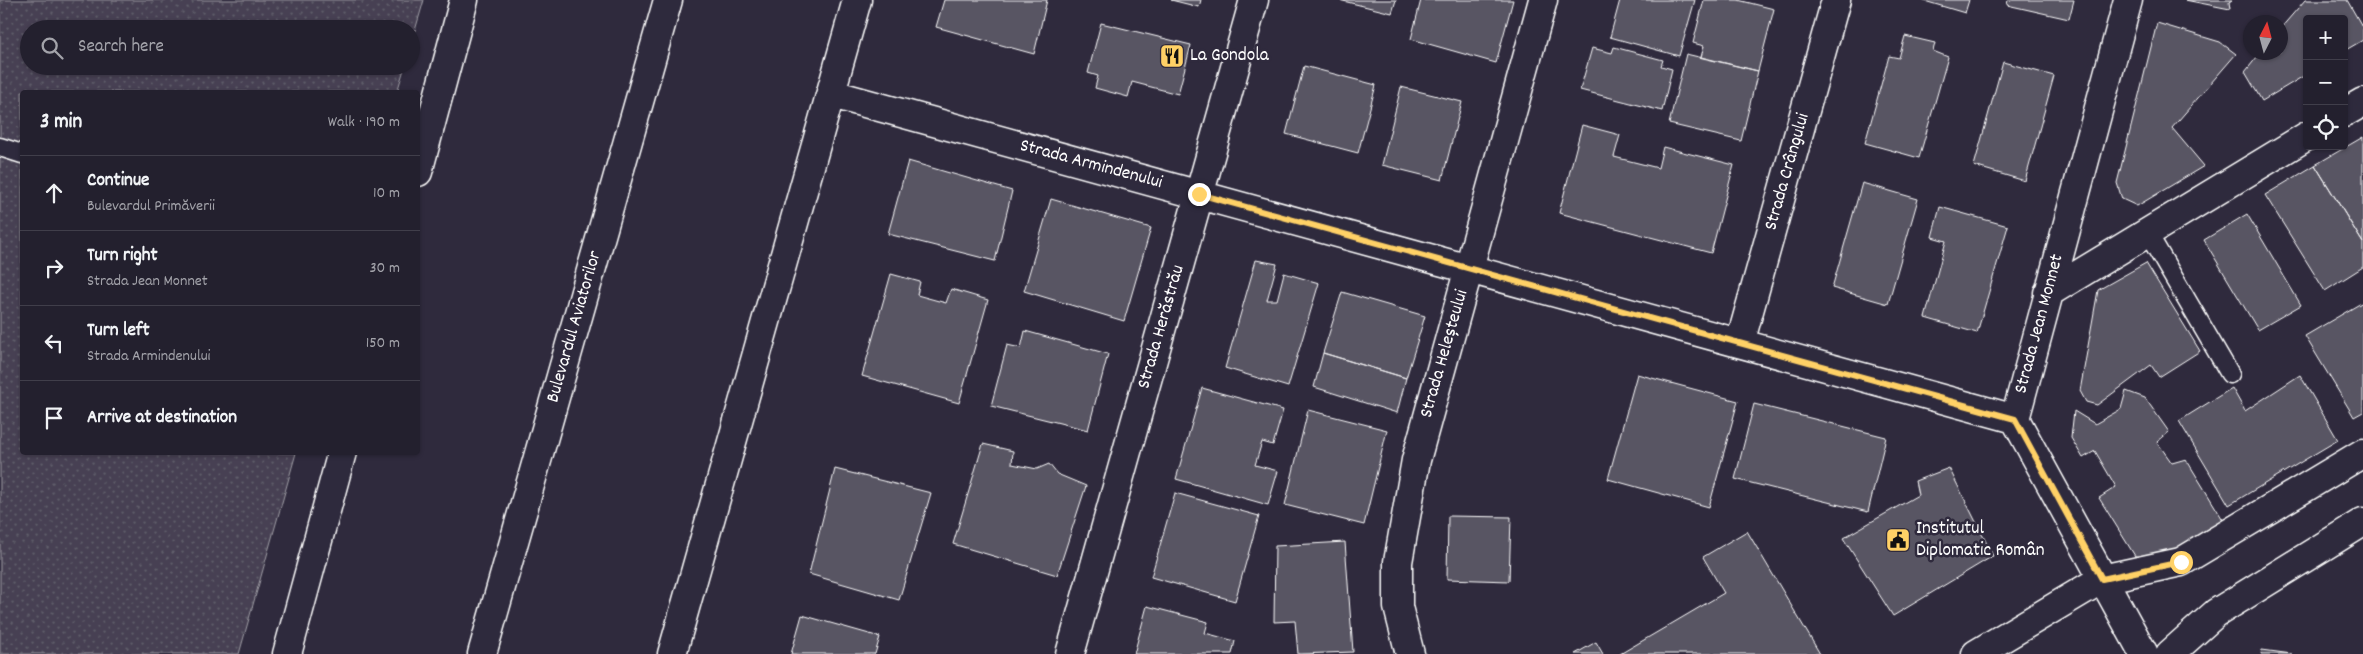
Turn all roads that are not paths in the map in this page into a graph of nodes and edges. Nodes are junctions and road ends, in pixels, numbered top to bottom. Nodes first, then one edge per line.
1 (464, 0) edge
2 (668, 0) edge
3 (857, 0) edge
4 (1254, 0) edge
5 (1543, 0) edge
6 (1836, 0) edge
7 (2128, 0) edge
8 (832, 94) junction
9 (2363, 102) edge
10 (2348, 111) edge
11 (2303, 138) edge
12 (0, 147) edge
13 (20, 153) edge
14 (420, 165) edge
15 (1199, 194) junction
16 (2147, 232) junction
17 (1469, 269) junction
18 (2048, 293) junction
19 (1740, 343) junction
20 (2230, 374) dead end
21 (2015, 419) junction
22 (2363, 453) edge
23 (341, 455) edge
24 (2363, 522) edge
25 (2102, 579) junction
26 (287, 654) edge
27 (482, 654) edge
28 (672, 654) edge
29 (1070, 654) edge
30 (1410, 654) edge
31 (1976, 654) edge
32 (2144, 654) edge
33 (2170, 654) edge

1 - 14 street
2 - 27 street, Bulevardul Aviatorilor
3 - 8 street
4 - 15 street, Strada Herăstrău
5 - 17 street, Strada Heleșteului
6 - 19 street, Strada Crângului
7 - 18 street, Strada Jean Monnet
8 - 15 street, Strada Armindenului
8 - 28 street
9 - 10 street
11 - 16 street
12 - 13 lane
15 - 17 street, Strada Armindenului
15 - 29 street, Strada Herăstrău
16 - 18 street
16 - 20 lane
17 - 19 street, Strada Armindenului
17 - 30 street, Strada Heleșteului
18 - 21 street, Strada Jean Monnet
19 - 21 street, Strada Armindenului
21 - 25 street, Strada Jean Monnet
22 - 25 street
23 - 26 street
24 - 33 street
25 - 31 street
25 - 32 street, Strada Jean Monnet

